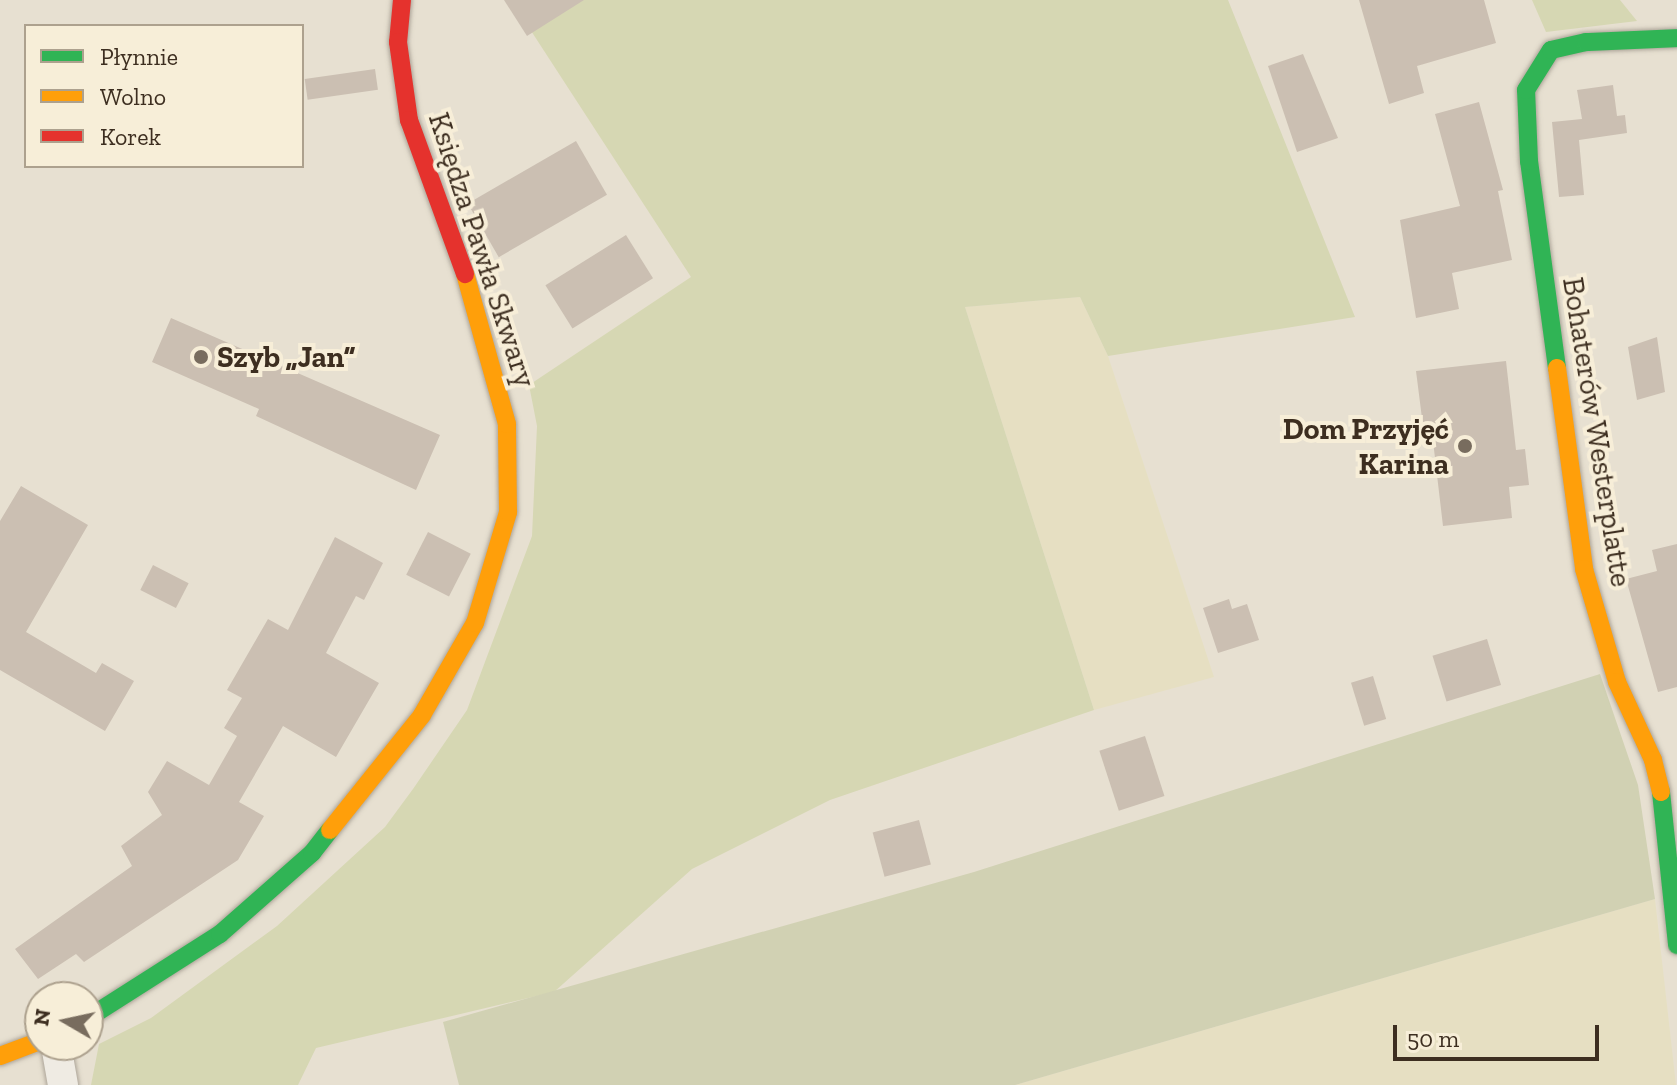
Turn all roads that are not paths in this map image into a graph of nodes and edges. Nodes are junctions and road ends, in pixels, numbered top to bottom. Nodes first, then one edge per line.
1 (402, 0) edge
2 (1677, 38) edge
3 (1665, 756) edge
4 (1677, 945) edge
5 (104, 1008) edge
6 (24, 1047) edge
7 (0, 1056) edge
8 (59, 1061) edge
9 (63, 1085) edge

1 - 5 main road, Księdza Pawła Skwary
2 - 3 main road, Bohaterów Westerplatte
3 - 4 main road, Bohaterów Westerplatte
6 - 7 main road
8 - 9 street

